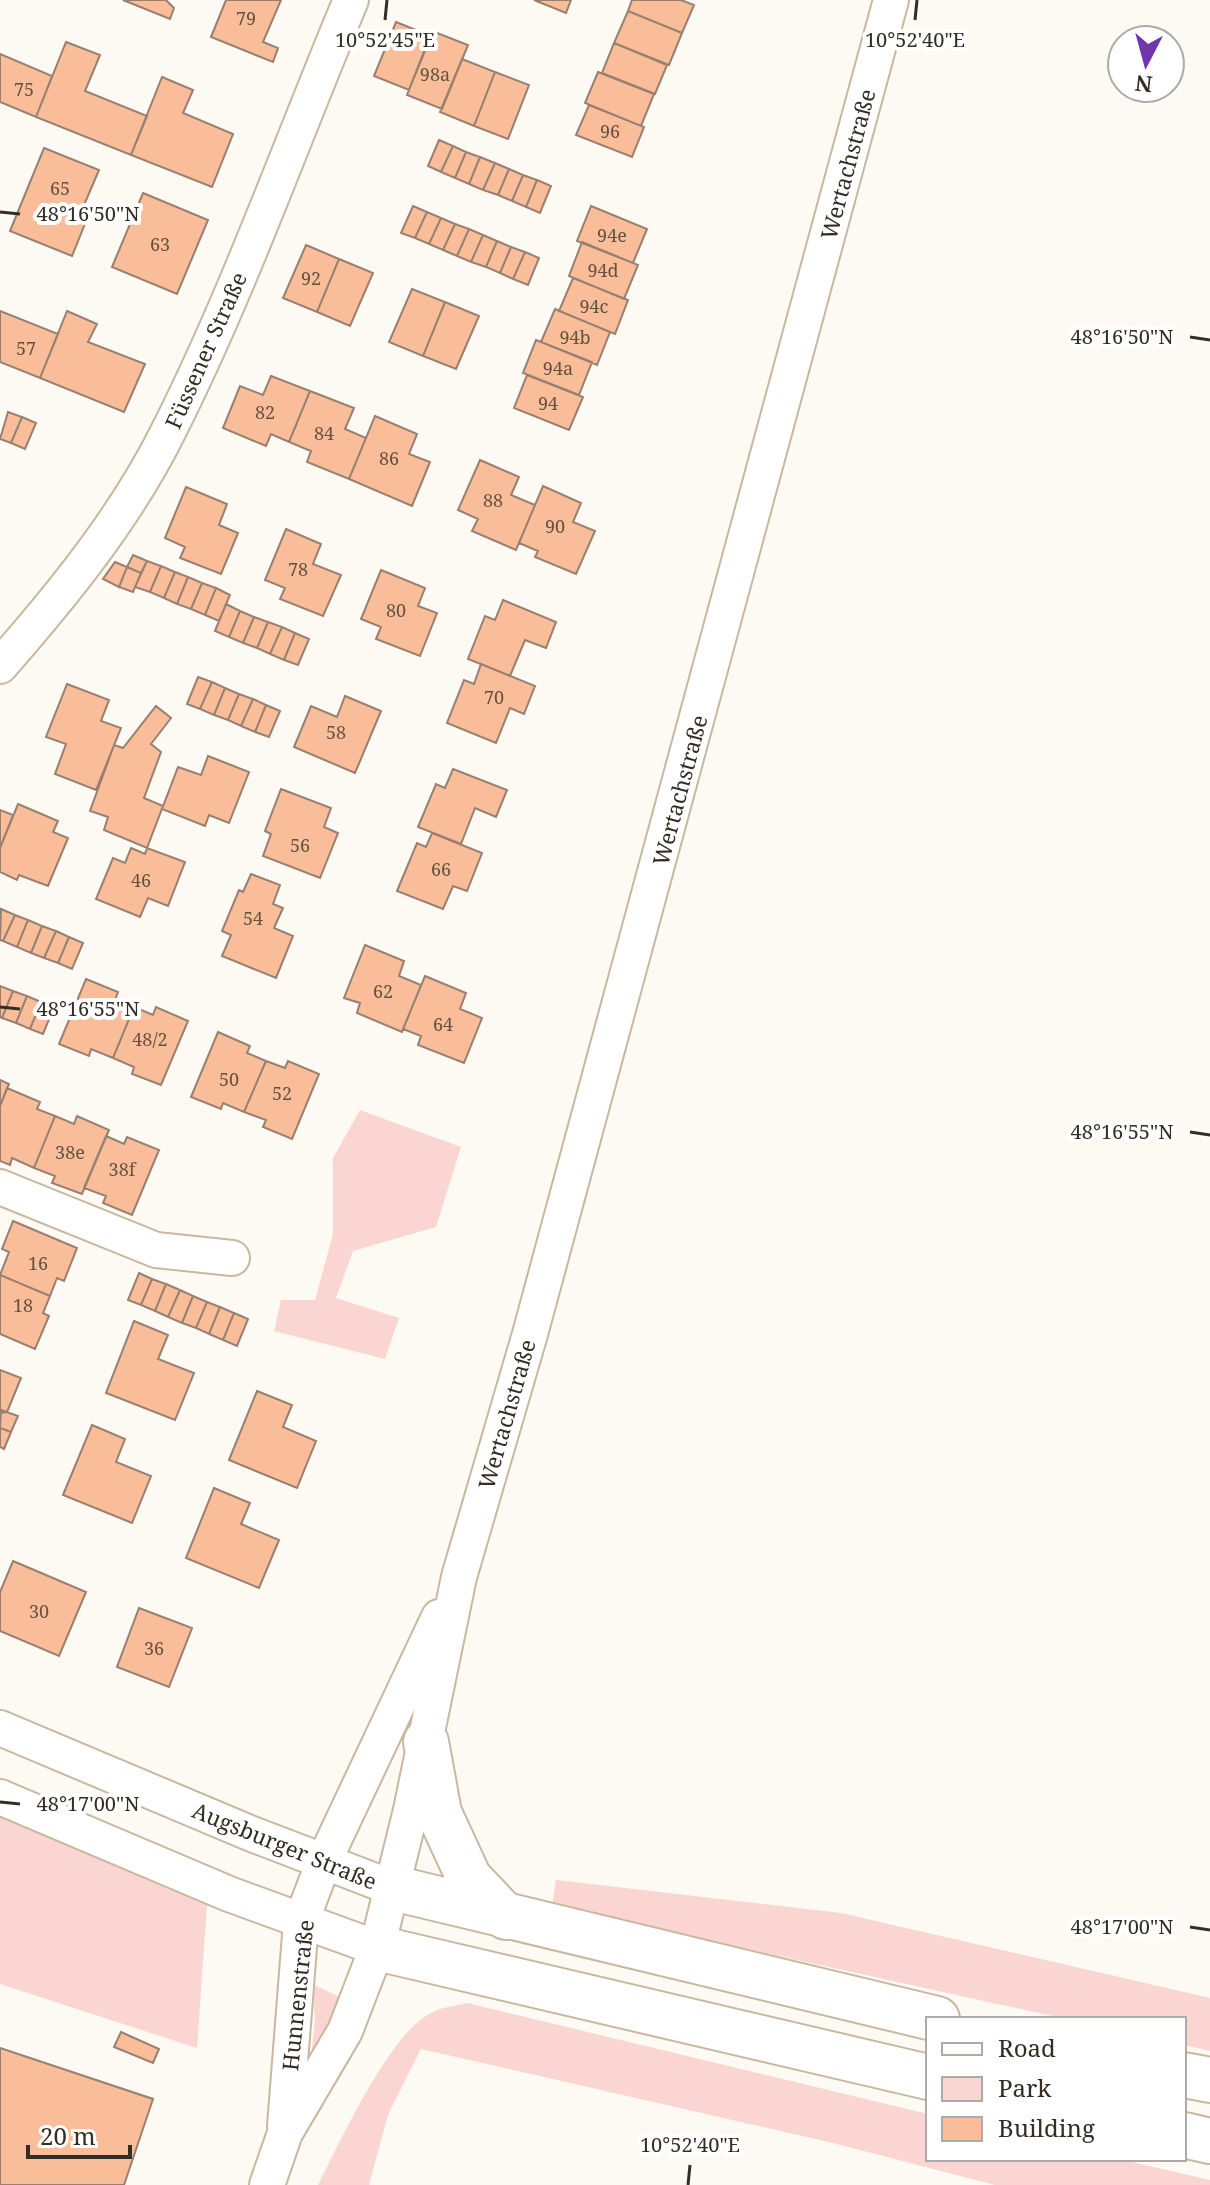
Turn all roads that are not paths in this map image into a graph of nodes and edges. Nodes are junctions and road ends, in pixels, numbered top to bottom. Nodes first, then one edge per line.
1 (351, 0) edge
2 (891, 0) edge
3 (0, 666) edge
4 (0, 1187) edge
5 (232, 1258) dead end
6 (459, 1577) junction
7 (0, 1728) edge
8 (426, 1742) junction
9 (0, 1797) edge
10 (324, 1861) junction
11 (393, 1888) junction
12 (506, 1917) junction
13 (301, 1922) junction
14 (377, 1948) junction
15 (929, 2017) edge
16 (1186, 2075) edge
17 (926, 2077) edge
18 (1210, 2080) edge
19 (285, 2133) junction
20 (1186, 2135) edge
21 (1210, 2141) edge
22 (267, 2185) edge

1 - 3 street, Füssener Straße
2 - 6 street, Wertachstraße
4 - 5 street
6 - 8 street, Wertachstraße
6 - 10 street, Wertachstraße
7 - 10 street, Augsburger Straße
8 - 11 street, Wertachstraße
8 - 12 highway
9 - 13 street
10 - 11 street, Augsburger Straße
10 - 13 street, Hunnenstraße
11 - 12 highway
11 - 14 street, Wertachstraße
12 - 15 highway
13 - 14 street
13 - 19 street, Hunnenstraße
14 - 17 highway
14 - 19 street, Hunnenstraße
16 - 18 highway
19 - 22 street, Hunnenstraße
20 - 21 highway

